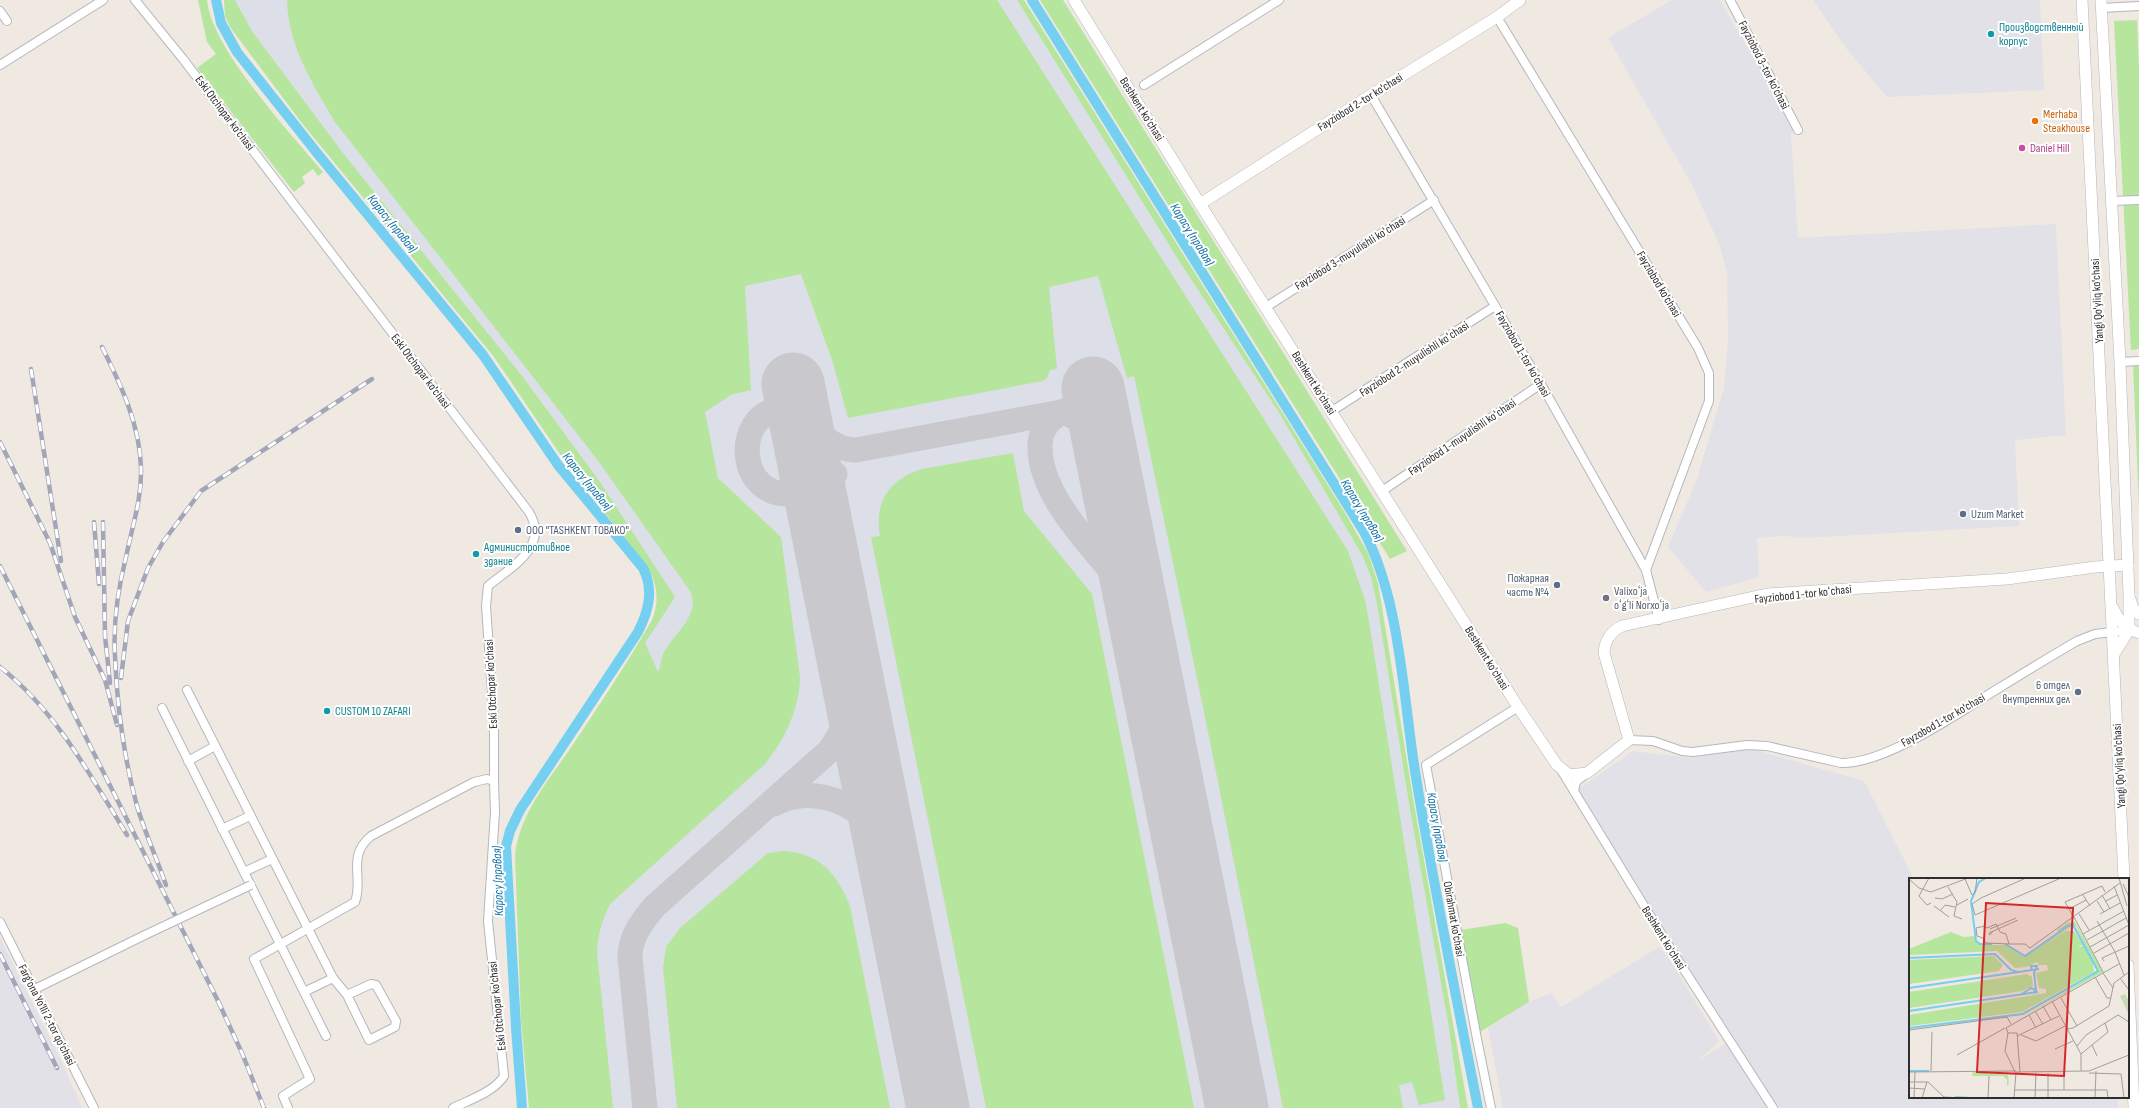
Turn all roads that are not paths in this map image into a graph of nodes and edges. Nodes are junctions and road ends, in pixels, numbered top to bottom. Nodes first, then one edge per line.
1 (103, 0) edge
2 (135, 0) edge
3 (1074, 0) edge
4 (1279, 0) edge
5 (1520, 0) edge
6 (1730, 0) edge
7 (2082, 0) edge
8 (2101, 4) edge
9 (2139, 6) edge
10 (0, 11) edge
11 (1497, 17) junction
12 (6, 21) dead end
13 (2084, 30) junction
14 (2102, 30) junction
15 (0, 65) edge
16 (1144, 85) dead end
17 (1371, 95) junction
18 (1798, 130) dead end
19 (1434, 200) junction
20 (2139, 200) edge
21 (2111, 201) junction
22 (1200, 204) junction
23 (1495, 306) junction
24 (1266, 307) junction
25 (2139, 361) edge
26 (2120, 362) junction
27 (1541, 384) junction
28 (1332, 411) junction
29 (1382, 491) junction
30 (2128, 565) junction
31 (2109, 566) junction
32 (1646, 570) junction
33 (2129, 595) junction
34 (2111, 602) junction
35 (2139, 614) edge
36 (1659, 620) junction
37 (2136, 629) edge
38 (2112, 630) junction
39 (2114, 654) junction
40 (187, 690) dead end
41 (1518, 707) junction
42 (162, 708) dead end
43 (1629, 740) junction
44 (215, 746) junction
45 (188, 761) junction
46 (1558, 765) junction
47 (1587, 773) junction
48 (494, 781) junction
49 (1574, 791) junction
50 (250, 816) junction
51 (222, 829) junction
52 (272, 859) junction
53 (244, 872) junction
54 (2124, 878) edge
55 (251, 885) junction
56 (0, 922) edge
57 (309, 929) junction
58 (281, 944) junction
59 (333, 978) junction
60 (35, 989) junction
61 (2129, 989) edge
62 (304, 992) junction
63 (347, 995) junction
64 (326, 1036) dead end
65 (94, 1108) edge
66 (288, 1108) edge
67 (453, 1108) edge
68 (1491, 1108) edge
69 (1773, 1108) edge
70 (2134, 1108) edge

1 - 15 street
2 - 48 street, Eski Otchopar ko'chasi
3 - 22 street, Beshkent ko'chasi
4 - 16 street
5 - 11 street, Fayziobod 2-tor ko'chasi
6 - 18 street, Fayziobod 3-tor ko'chasi
7 - 13 street, Yangi Qo'yliq ko'chasi
8 - 9 street
8 - 14 street, Yangi Qo'yliq ko'chasi
10 - 12 street
11 - 17 street, Fayziobod 2-tor ko'chasi
11 - 32 street, Fayziobod ko'chasi
13 - 14 street
13 - 31 street, Yangi Qo'yliq ko'chasi
14 - 21 street, Yangi Qo'yliq ko'chasi
17 - 19 street, Fayziobod 1-tor ko'chasi
17 - 22 street, Fayziobod 2-tor ko'chasi
19 - 23 street, Fayziobod 1-tor ko'chasi
19 - 24 street, Fayziobod 3-muyulishli koʻchasi
20 - 21 street
21 - 26 street, Yangi Qo'yliq ko'chasi
22 - 24 street, Beshkent ko'chasi
23 - 27 street, Fayziobod 1-tor ko'chasi
23 - 28 street, Fayziobod 2-muyulishli koʻchasi
24 - 28 street, Beshkent ko'chasi
25 - 26 street
26 - 30 street, Yangi Qo'yliq ko'chasi
27 - 29 street, Fayziobod 1-muyulishli koʻchasi
27 - 32 street, Fayziobod 1-tor ko'chasi
28 - 29 street, Beshkent ko'chasi
29 - 41 street, Beshkent ko'chasi
30 - 31 street, Fayziobod 1-tor koʻchasi
30 - 33 street, Yangi Qo'yliq ko'chasi
31 - 34 street, Yangi Qo'yliq ko'chasi
31 - 36 street, Fayziobod 1-tor koʻchasi
32 - 36 street, Fayziobod 1-tor ko'chasi
33 - 35 street, Yangi Qo'yliq ko'chasi
33 - 37 street, Yangi Qo'yliq ko'chasi
34 - 37 street, Yangi Qo'yliq ko'chasi
34 - 38 street, Yangi Qo'yliq ko'chasi
36 - 43 street, Fayziobod 1-tor koʻchasi
37 - 38 street, Fayzobod 1-tor ko'chasi
37 - 39 street
38 - 39 street, Yangi Qo'yliq ko'chasi
38 - 43 street, Fayzobod 1-tor ko'chasi
39 - 54 street, Yangi Qo'yliq ko'chasi
40 - 44 street
41 - 46 street, Beshkent ko'chasi
41 - 68 street, Obirahmat ko'chasi
42 - 45 street
43 - 47 street
44 - 45 street
44 - 50 street
45 - 51 street
46 - 47 street, Beshkent ko'chasi
46 - 49 street, Beshkent ko'chasi
47 - 49 street
48 - 57 street
48 - 67 street, Eski Otchopar ko'chasi
49 - 69 street, Beshkent ko'chasi
50 - 51 street
50 - 52 street
51 - 53 street
52 - 53 street
52 - 57 street
53 - 55 street
55 - 58 street
55 - 60 street, bridge
56 - 60 street, Farg'ona Yo'lli 2-tor qo'chasi
57 - 58 street
57 - 59 street
58 - 62 street
58 - 66 street
59 - 62 street
59 - 63 street
60 - 65 street, Farg'ona Yo'lli 2-tor qo'chasi
61 - 70 street
62 - 64 street
63 - 63 street

